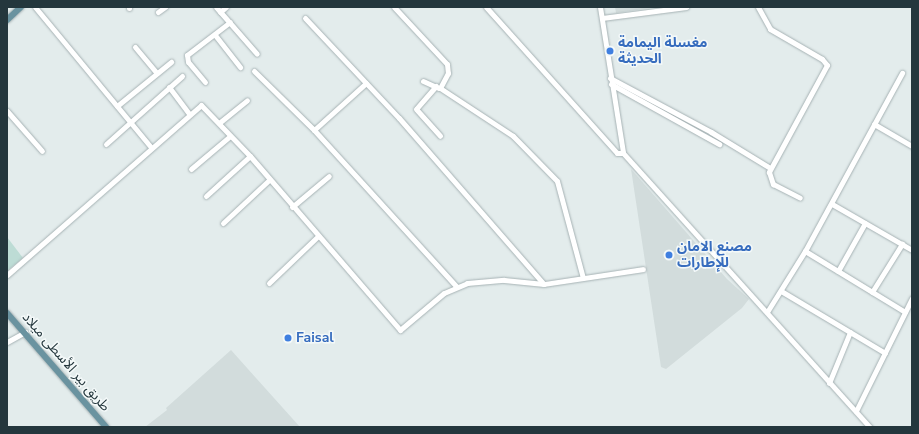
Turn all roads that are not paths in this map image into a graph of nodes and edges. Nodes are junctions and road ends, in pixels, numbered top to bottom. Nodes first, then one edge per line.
1 (21, 7) edge
2 (35, 7) edge
3 (165, 7) edge
4 (216, 7) edge
5 (226, 7) edge
6 (394, 7) edge
7 (486, 7) edge
8 (600, 7) edge
9 (686, 7) edge
10 (758, 7) edge
11 (158, 12) dead end
12 (220, 12) junction
13 (305, 18) dead end
14 (602, 18) junction
15 (7, 20) edge
16 (230, 22) junction
17 (215, 35) junction
18 (135, 47) dead end
19 (257, 54) dead end
20 (171, 62) dead end
21 (240, 67) dead end
22 (254, 71) dead end
23 (902, 72) dead end
24 (157, 73) junction
25 (182, 76) dead end
26 (423, 81) dead end
27 (611, 81) junction
28 (205, 82) dead end
29 (366, 83) junction
30 (169, 87) junction
31 (438, 87) junction
32 (246, 100) dead end
33 (117, 106) junction
34 (7, 110) edge
35 (189, 114) junction
36 (130, 122) junction
37 (219, 123) junction
38 (874, 124) junction
39 (314, 130) junction
40 (230, 136) junction
41 (440, 136) dead end
42 (106, 144) dead end
43 (719, 144) dead end
44 (912, 146) edge
45 (151, 147) junction
46 (42, 151) dead end
47 (623, 153) junction
48 (250, 156) junction
49 (770, 168) junction
50 (192, 169) dead end
51 (329, 176) dead end
52 (269, 180) junction
53 (206, 196) dead end
54 (800, 198) dead end
55 (832, 204) junction
56 (292, 207) junction
57 (223, 223) dead end
58 (865, 223) junction
59 (318, 236) junction
60 (902, 244) junction
61 (912, 250) edge
62 (805, 251) junction
63 (643, 269) dead end
64 (838, 271) junction
65 (7, 275) edge
66 (583, 278) junction
67 (269, 283) dead end
68 (544, 284) junction
69 (457, 287) junction
70 (781, 291) junction
71 (872, 292) junction
72 (912, 298) edge
73 (767, 312) junction
74 (905, 312) junction
75 (7, 313) edge
76 (25, 332) junction
77 (850, 332) junction
78 (7, 342) edge
79 (885, 352) junction
80 (829, 383) junction
81 (856, 411) junction
82 (106, 427) edge
83 (870, 427) edge

1 - 15 main road
2 - 33 street
3 - 11 street
4 - 12 street
5 - 12 street
6 - 31 street
7 - 47 street
8 - 14 street
9 - 14 street
10 - 49 street
12 - 16 street
13 - 29 street
14 - 27 street
16 - 17 street
16 - 19 street
17 - 21 street
17 - 28 street
18 - 24 street
20 - 24 street
22 - 39 street
23 - 38 street
24 - 33 street
25 - 30 street
26 - 31 street
27 - 43 street
27 - 47 street
27 - 49 street
29 - 39 street
29 - 68 street
30 - 35 street
30 - 36 street
31 - 41 street
31 - 66 street
32 - 37 street
33 - 36 street
34 - 46 street
35 - 37 street
35 - 45 street
36 - 42 street
36 - 45 street
37 - 40 street
38 - 44 street
38 - 55 street
39 - 69 street
40 - 48 street
40 - 50 street
45 - 65 street
47 - 73 street
48 - 52 street
48 - 53 street
49 - 54 street
51 - 56 street
52 - 56 street
52 - 57 street
55 - 58 street
55 - 62 street
56 - 59 street
58 - 60 street
58 - 64 street
59 - 67 street
59 - 69 street
60 - 61 street
60 - 71 street
62 - 64 street
62 - 70 street
63 - 66 street
64 - 71 street
66 - 68 street
68 - 69 street
70 - 73 street
70 - 77 street
71 - 74 street
72 - 74 street
73 - 80 street
74 - 79 street
75 - 76 main road, طريق بير الأسطى ميلاد
76 - 78 street
76 - 82 main road, طريق بير الأسطى ميلاد
77 - 79 street
77 - 80 street
79 - 81 street
80 - 81 street
81 - 83 street

